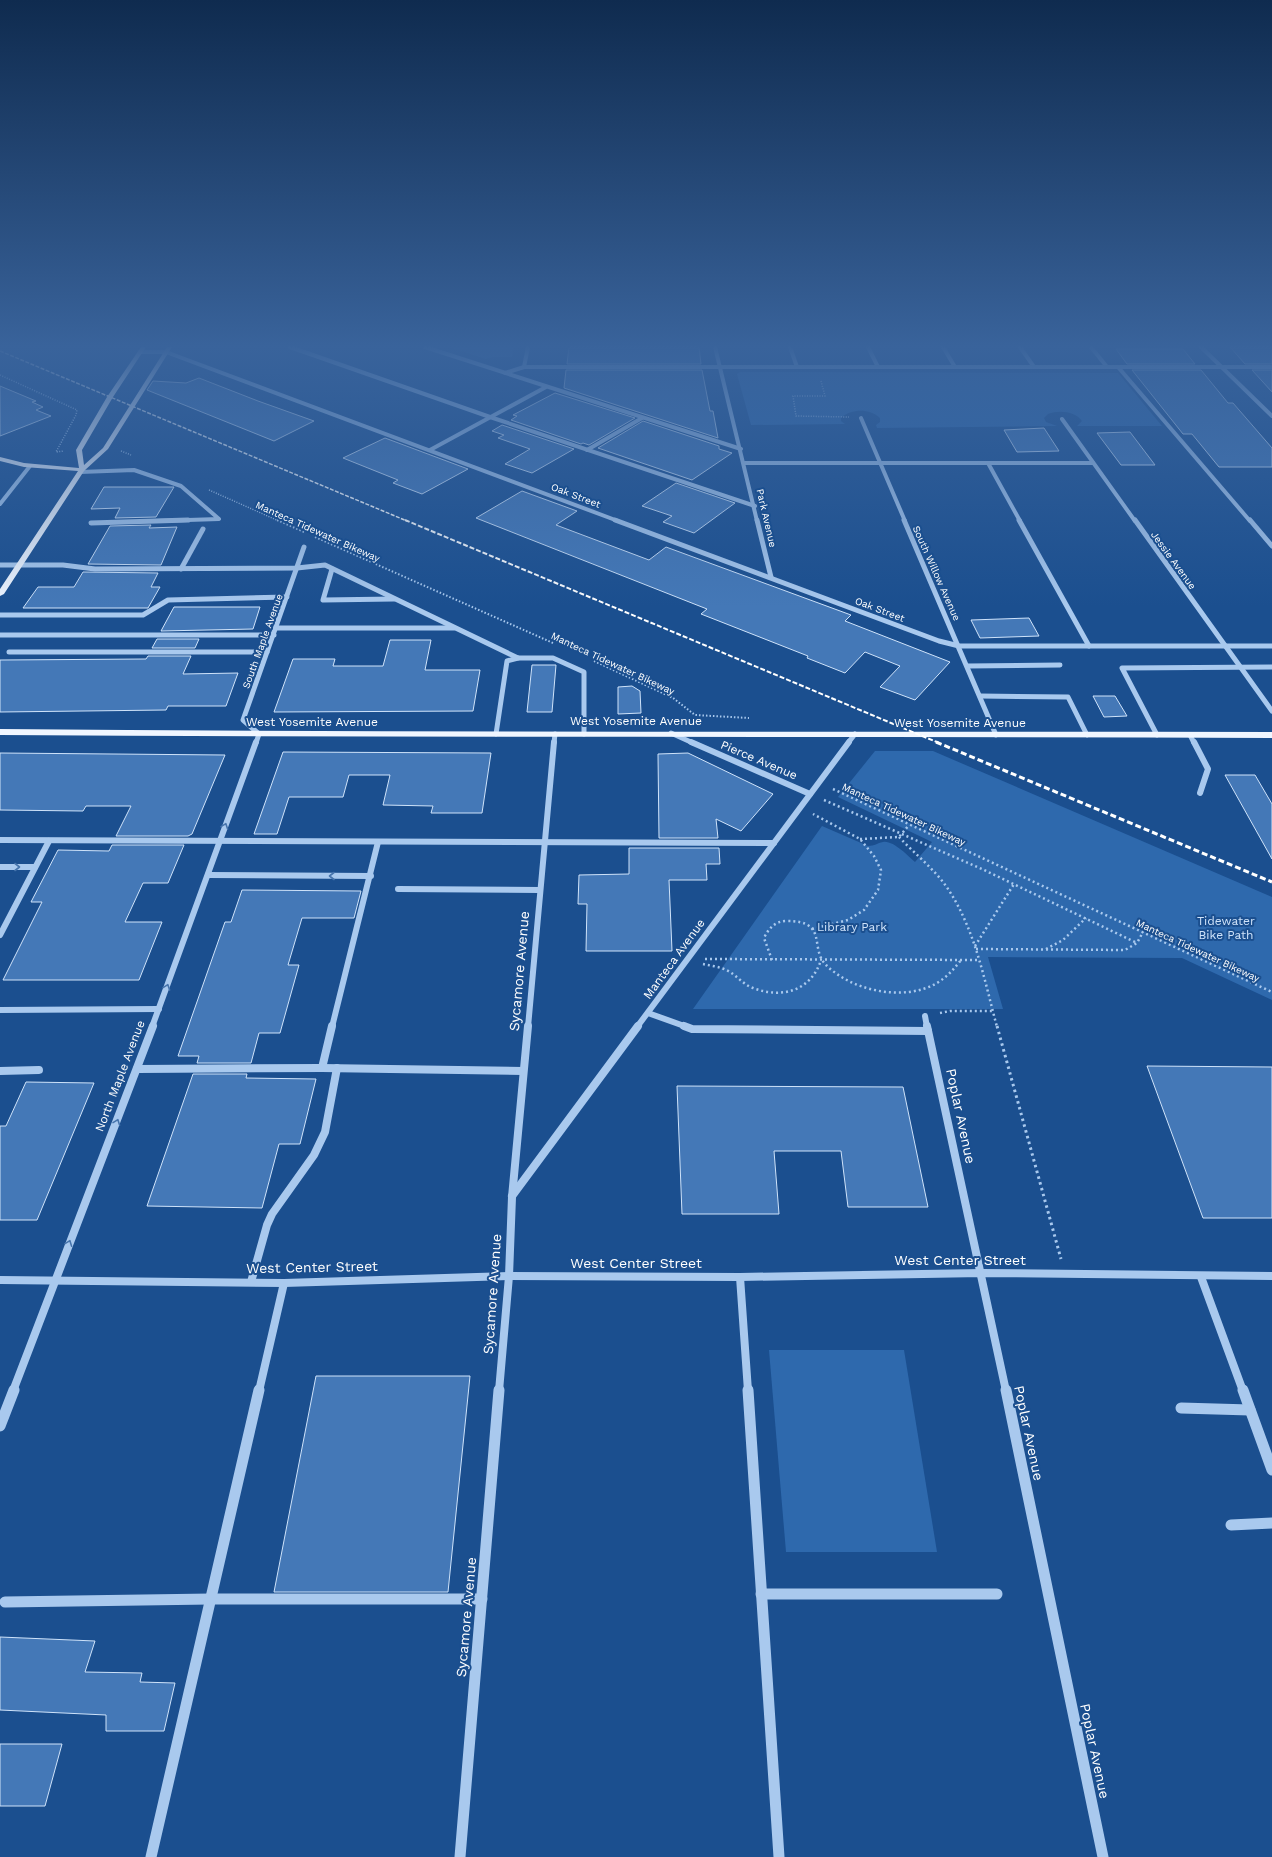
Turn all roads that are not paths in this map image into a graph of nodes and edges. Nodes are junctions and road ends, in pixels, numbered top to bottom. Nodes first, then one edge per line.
1 (89, 434) edge
2 (115, 434) edge
3 (388, 434) edge
4 (461, 434) edge
5 (537, 434) edge
6 (615, 434) edge
7 (692, 434) edge
8 (737, 434) edge
9 (867, 434) edge
10 (1072, 434) edge
11 (1175, 434) edge
12 (741, 449) junction
13 (430, 450) junction
14 (587, 450) junction
15 (0, 459) edge
16 (745, 463) junction
17 (988, 463) junction
18 (1093, 463) junction
19 (879, 464) junction
20 (30, 466) junction
21 (81, 471) junction
22 (0, 493) edge
23 (8, 493) junction
24 (0, 504) edge
25 (755, 506) junction
26 (91, 523) dead end
27 (203, 528) dead end
28 (1272, 546) edge
29 (304, 547) dead end
30 (19, 565) junction
31 (0, 566) edge
32 (181, 568) junction
33 (297, 568) junction
34 (332, 569) junction
35 (771, 577) junction
36 (0, 594) edge
37 (287, 597) junction
38 (396, 600) junction
39 (0, 615) edge
40 (276, 628) junction
41 (456, 628) junction
42 (0, 634) edge
43 (274, 635) junction
44 (959, 646) junction
45 (1089, 646) junction
46 (1226, 646) junction
47 (1272, 646) edge
48 (9, 652) dead end
49 (267, 652) junction
50 (518, 658) junction
51 (1060, 665) dead end
52 (968, 666) junction
53 (1240, 667) junction
54 (1272, 667) edge
55 (980, 696) junction
56 (1272, 711) edge
57 (0, 732) edge
58 (670, 733) junction
59 (259, 734) junction
60 (496, 734) junction
61 (555, 734) junction
62 (584, 734) junction
63 (855, 734) junction
64 (996, 735) junction
65 (1087, 735) junction
66 (1157, 735) junction
67 (1190, 735) junction
68 (1272, 735) edge
69 (1200, 793) dead end
70 (810, 794) junction
71 (0, 840) edge
72 (49, 841) junction
73 (219, 842) junction
74 (378, 842) junction
75 (545, 842) junction
76 (774, 843) junction
77 (0, 867) edge
78 (35, 867) junction
79 (208, 875) junction
80 (371, 876) junction
81 (398, 889) dead end
82 (540, 890) junction
83 (0, 935) edge
84 (159, 1009) junction
85 (0, 1010) edge
86 (648, 1013) junction
87 (925, 1016) road end
88 (928, 1031) junction
89 (322, 1068) junction
90 (337, 1068) junction
91 (137, 1069) junction
92 (39, 1070) dead end
93 (0, 1071) edge
94 (523, 1071) junction
95 (512, 1197) junction
96 (982, 1273) junction
97 (509, 1276) junction
98 (1272, 1276) edge
99 (740, 1277) junction
100 (1201, 1277) junction
101 (0, 1280) edge
102 (55, 1280) junction
103 (251, 1282) junction
104 (284, 1283) junction
105 (1180, 1408) dead end
106 (1250, 1410) junction
107 (0, 1426) edge
108 (1272, 1470) edge
109 (1272, 1523) edge
110 (1231, 1525) dead end
111 (761, 1594) junction
112 (997, 1594) dead end
113 (211, 1599) junction
114 (482, 1599) junction
115 (5, 1602) dead end
116 (151, 1857) edge
117 (460, 1857) edge
118 (778, 1857) edge
119 (1103, 1857) edge

1 - 21 main road
2 - 21 main road
3 - 13 street, Oak Street
4 - 13 street
5 - 14 street
6 - 14 street
7 - 12 street
8 - 12 street, Park Avenue
9 - 19 street, South Willow Avenue
10 - 18 street, Jessie Avenue
11 - 28 street
12 - 16 street, Park Avenue
13 - 35 street, Oak Street
14 - 25 street
15 - 20 main road
16 - 19 street
16 - 25 street, Park Avenue
17 - 18 street
17 - 19 street
17 - 45 street
18 - 46 street, Jessie Avenue
19 - 44 street, South Willow Avenue
20 - 21 main road
20 - 23 street
21 - 26 street
21 - 30 main road
22 - 23 street
23 - 24 street
25 - 35 street, Park Avenue
27 - 32 street
29 - 33 street, South Maple Avenue
30 - 31 street
30 - 32 street
30 - 36 main road
32 - 33 street
33 - 34 street
33 - 37 street, South Maple Avenue
34 - 38 street
34 - 38 street
35 - 44 street, Oak Street
37 - 39 street
37 - 40 street, South Maple Avenue
38 - 41 street
40 - 41 street
40 - 43 street, South Maple Avenue
41 - 50 street
42 - 43 street
43 - 49 street, South Maple Avenue
44 - 45 street, Oak Street
44 - 52 street, South Willow Avenue
45 - 46 street, Oak Street
46 - 47 street, Oak Street
46 - 53 street, Jessie Avenue
48 - 49 street
49 - 59 street, South Maple Avenue
50 - 60 street
50 - 62 street
51 - 52 street
52 - 55 street, South Willow Avenue
53 - 54 street
53 - 56 street, Jessie Avenue
53 - 66 street
55 - 64 street, South Willow Avenue
55 - 65 street
57 - 59 main road, West Yosemite Avenue
58 - 62 main road, West Yosemite Avenue
58 - 63 main road, West Yosemite Avenue
58 - 70 street, Pierce Avenue
59 - 60 main road, West Yosemite Avenue
73 -> 59 street, North Maple Avenue
60 - 61 main road, West Yosemite Avenue
61 - 62 main road, West Yosemite Avenue
61 - 75 street, Sycamore Avenue
63 - 64 main road, West Yosemite Avenue
63 - 70 street, Manteca Avenue
64 - 65 main road, West Yosemite Avenue
65 - 66 main road, West Yosemite Avenue
66 - 67 main road, West Yosemite Avenue
67 - 68 main road, West Yosemite Avenue
67 - 69 street
70 - 76 street, Manteca Avenue
71 - 72 street
72 - 73 street
72 - 78 street
73 - 74 street
73 - 79 street, North Maple Avenue
74 - 75 street
74 - 80 street
75 - 76 street
75 - 82 street, Sycamore Avenue
76 - 86 street, Manteca Avenue
77 -> 78 street
78 - 83 street
80 -> 79 street
84 -> 79 street, North Maple Avenue
80 - 89 street
81 - 82 street
82 - 94 street, Sycamore Avenue
84 - 85 street
84 - 91 street, North Maple Avenue
86 - 88 street
86 - 95 street, Manteca Avenue
87 - 88 street, Poplar Avenue
88 - 96 street, Poplar Avenue
89 - 90 street
89 - 91 street
90 - 94 street
90 - 103 street
102 -> 91 street, North Maple Avenue
92 - 93 street
94 - 95 street, Sycamore Avenue
95 - 97 street, Sycamore Avenue
96 - 99 street, West Center Street
96 - 100 street, West Center Street
96 - 119 street, Poplar Avenue
97 - 99 street, West Center Street
97 - 104 street, West Center Street
97 - 114 street, Sycamore Avenue
98 - 100 street, West Center Street
99 - 111 street
100 - 106 street
101 - 102 street, West Center Street
102 - 103 street, West Center Street
102 - 107 street, North Maple Avenue
103 - 104 street, West Center Street
104 - 113 street
105 - 106 street
106 - 108 street
109 - 110 street
111 - 112 street
111 - 118 street
113 - 114 street
113 - 115 street
113 - 116 street
114 - 117 street, Sycamore Avenue

